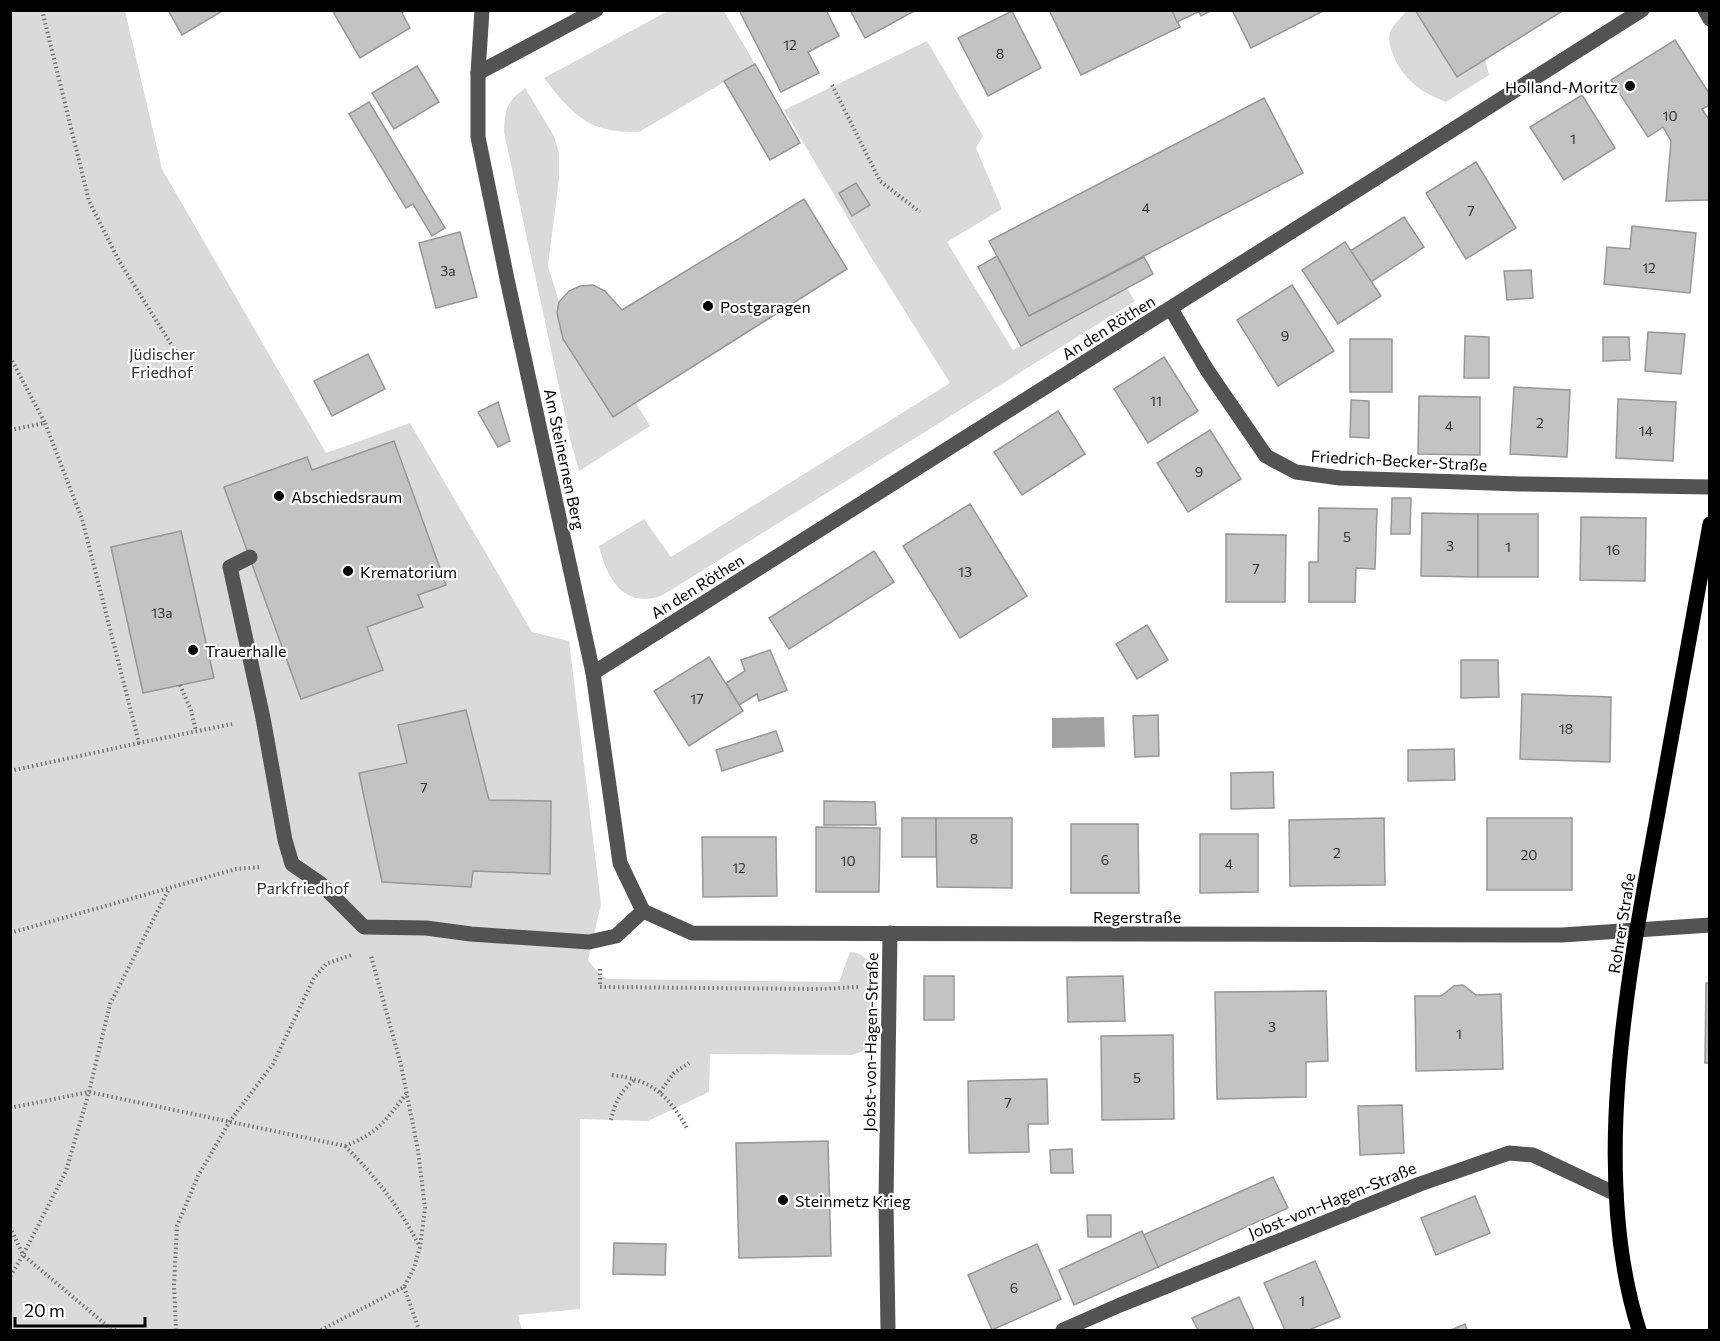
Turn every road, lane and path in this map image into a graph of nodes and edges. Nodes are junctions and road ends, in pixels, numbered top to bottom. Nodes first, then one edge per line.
1 (42, 10) edge
2 (482, 10) edge
3 (597, 10) edge
4 (1642, 10) edge
5 (1705, 10) edge
6 (1710, 19) edge
7 (478, 73) junction
8 (832, 85) dead end
9 (920, 212) dead end
10 (1170, 309) junction
11 (10, 357) edge
12 (181, 360) dead end
13 (45, 423) junction
14 (10, 430) edge
15 (1710, 487) edge
16 (1710, 524) edge
17 (250, 557) dead end
18 (593, 673) junction
19 (180, 685) dead end
20 (263, 718) junction
21 (196, 731) junction
22 (139, 743) junction
23 (10, 771) edge
24 (292, 864) junction
25 (169, 889) junction
26 (643, 911) junction
27 (1710, 925) edge
28 (364, 927) junction
29 (1636, 931) junction
30 (10, 933) edge
31 (890, 933) junction
32 (589, 942) junction
33 (369, 949) junction
34 (889, 986) junction
35 (689, 1063) dead end
36 (612, 1075) dead end
37 (636, 1079) junction
38 (89, 1092) junction
39 (660, 1092) junction
40 (406, 1093) junction
41 (10, 1108) edge
42 (611, 1120) dead end
43 (230, 1121) junction
44 (688, 1130) dead end
45 (345, 1146) junction
46 (1616, 1194) junction
47 (10, 1227) edge
48 (420, 1247) junction
49 (23, 1255) junction
50 (10, 1277) edge
51 (404, 1287) junction
52 (116, 1330) edge
53 (176, 1330) edge
54 (321, 1330) edge
55 (419, 1330) edge
56 (888, 1330) edge
57 (1064, 1330) edge
58 (1639, 1330) edge

1 - 12 path
2 - 7 street, Am Steinernen Berg
3 - 7 street
4 - 10 street, An den Röthen
5 - 6 street
7 - 18 street, Am Steinernen Berg
8 - 9 path
10 - 15 street, Friedrich-Becker-Straße
10 - 18 street, An den Röthen
11 - 13 path
13 - 14 path
13 - 22 path
16 - 29 main road, Rohrer Straße
17 - 20 street
18 - 26 street, Am Steinernen Berg
19 - 21 path
20 - 21 path
20 - 24 street
21 - 22 path
22 - 23 path
24 - 25 path
24 - 28 street
25 - 30 path
25 - 38 path
26 - 31 street, Regerstraße
26 - 32 street
27 - 29 street, Regerstraße
28 - 32 street
28 - 33 path
29 - 31 street, Regerstraße
29 - 46 main road, Rohrer Straße
31 - 34 street, Jobst-von-Hagen-Straße
32 - 34 path
33 - 40 path
33 - 43 path
34 - 56 street, Jobst-von-Hagen-Straße
35 - 39 path
36 - 37 path
37 - 39 path
37 - 42 path
38 - 41 path
38 - 43 path
38 - 49 path
39 - 44 path
40 - 45 path
40 - 48 path
43 - 45 path
43 - 53 path
45 - 48 path
46 - 57 street, Jobst-von-Hagen-Straße
46 - 58 main road, Rohrer Straße
47 - 49 path
48 - 51 path
49 - 50 path
49 - 52 path
51 - 54 path
51 - 55 path

